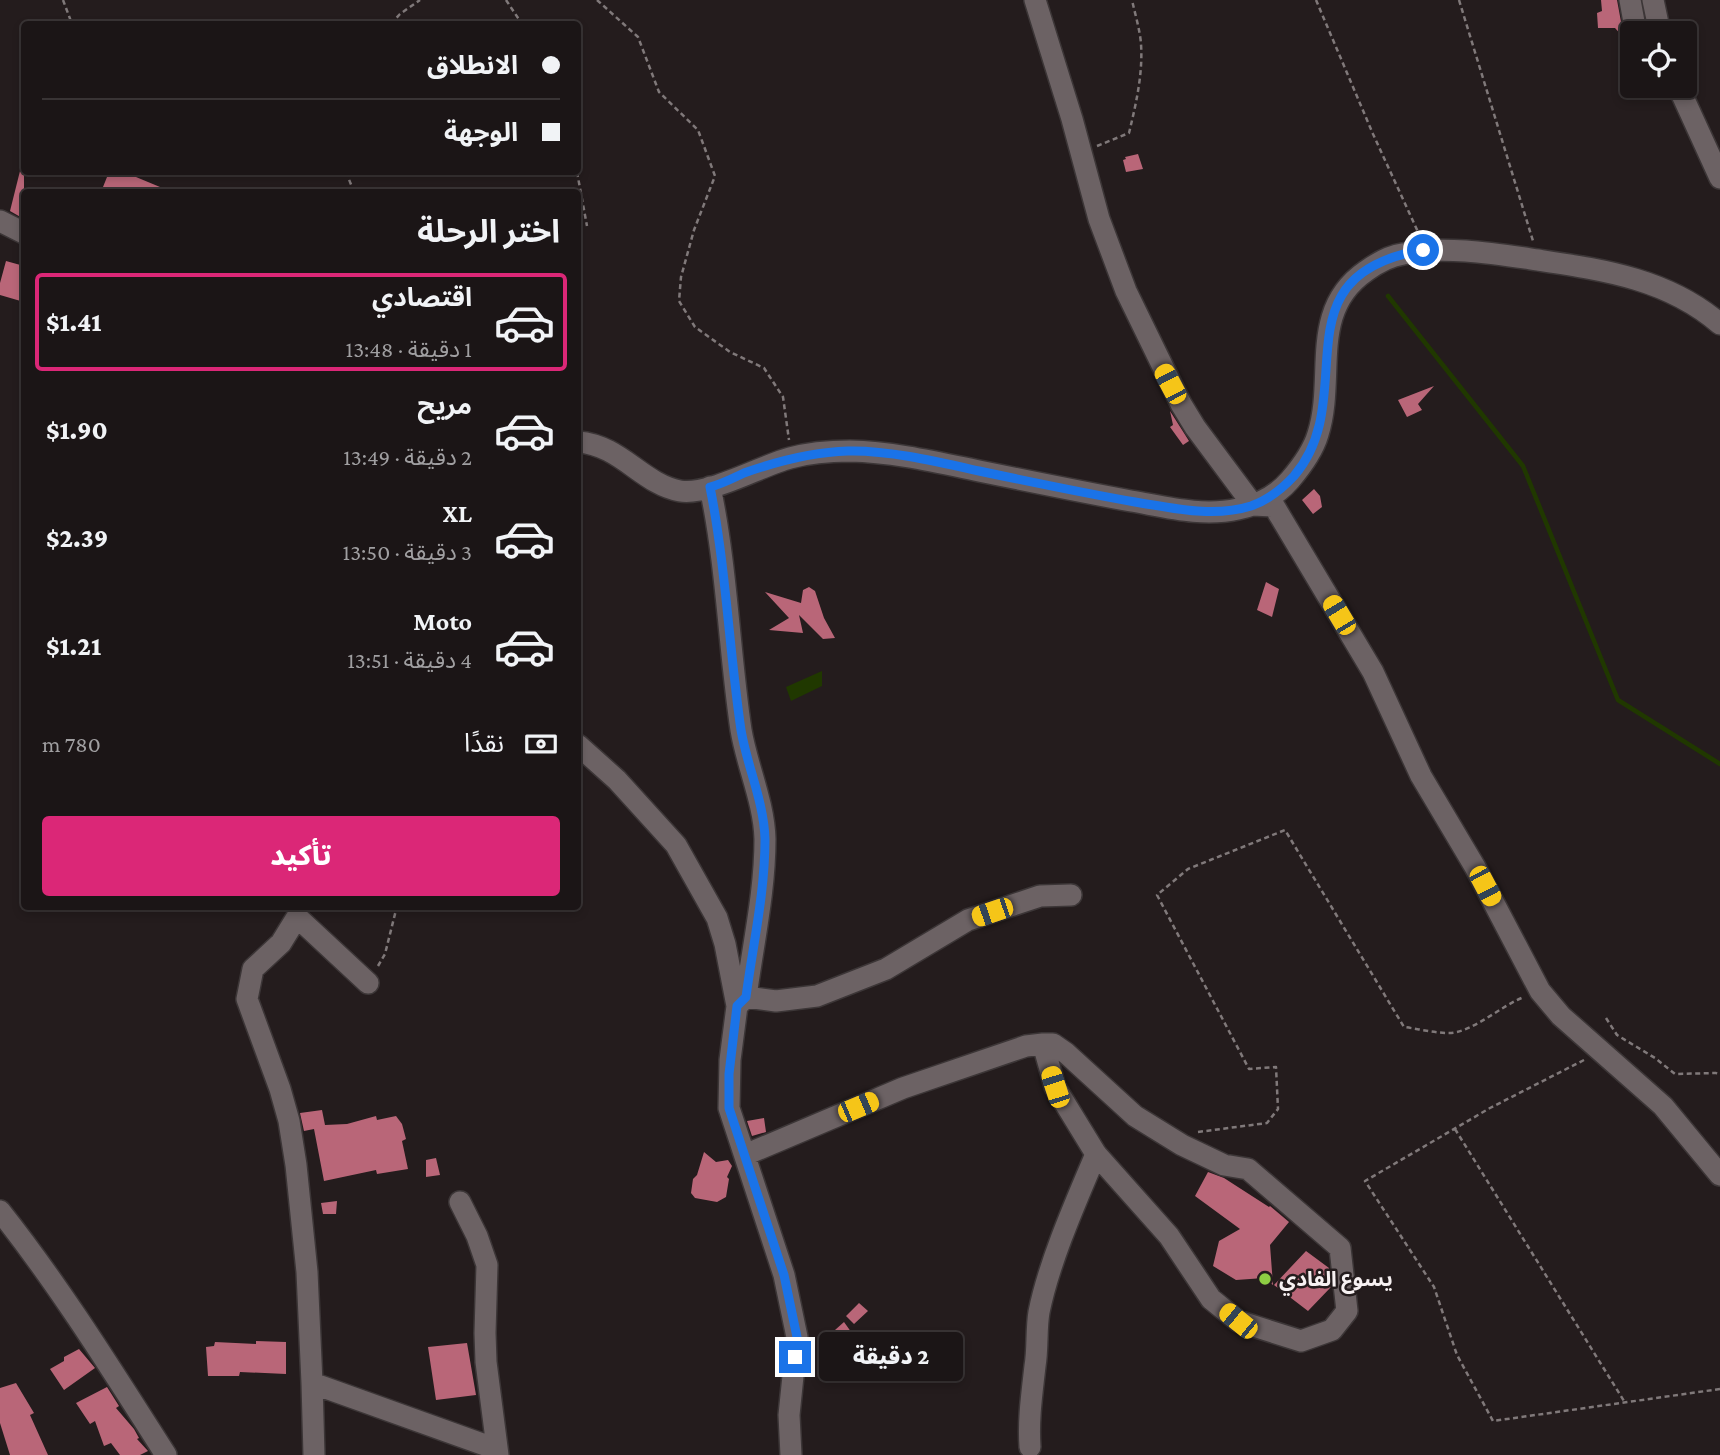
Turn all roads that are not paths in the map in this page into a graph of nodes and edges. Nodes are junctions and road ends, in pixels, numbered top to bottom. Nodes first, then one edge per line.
1 (1035, 0) edge
2 (1630, 0) edge
3 (1653, 0) edge
4 (1634, 21) edge
5 (1657, 21) edge
6 (1683, 98) edge
7 (1720, 178) edge
8 (0, 221) edge
9 (21, 232) edge
10 (1720, 324) edge
11 (581, 442) edge
12 (710, 487) junction
13 (1253, 505) junction
14 (581, 748) edge
15 (1071, 895) dead end
16 (368, 982) road end
17 (741, 1001) junction
18 (1043, 1044) junction
19 (745, 1154) junction
20 (1097, 1154) junction
21 (1720, 1175) edge
22 (460, 1202) dead end
23 (0, 1211) edge
24 (312, 1383) junction
25 (1030, 1447) dead end
26 (497, 1452) edge
27 (166, 1455) edge
28 (314, 1455) edge
29 (791, 1455) edge

1 - 13 street
2 - 4 street
3 - 5 street
6 - 7 street
8 - 9 street
10 - 13 street
11 - 12 street
12 - 13 street
12 - 17 street
13 - 21 street
14 - 17 street
15 - 17 street
16 - 24 street
17 - 19 street
18 - 19 street
18 - 20 street
18 - 20 street
19 - 29 street
20 - 25 street
22 - 26 street
23 - 27 street
24 - 26 street
24 - 28 street

